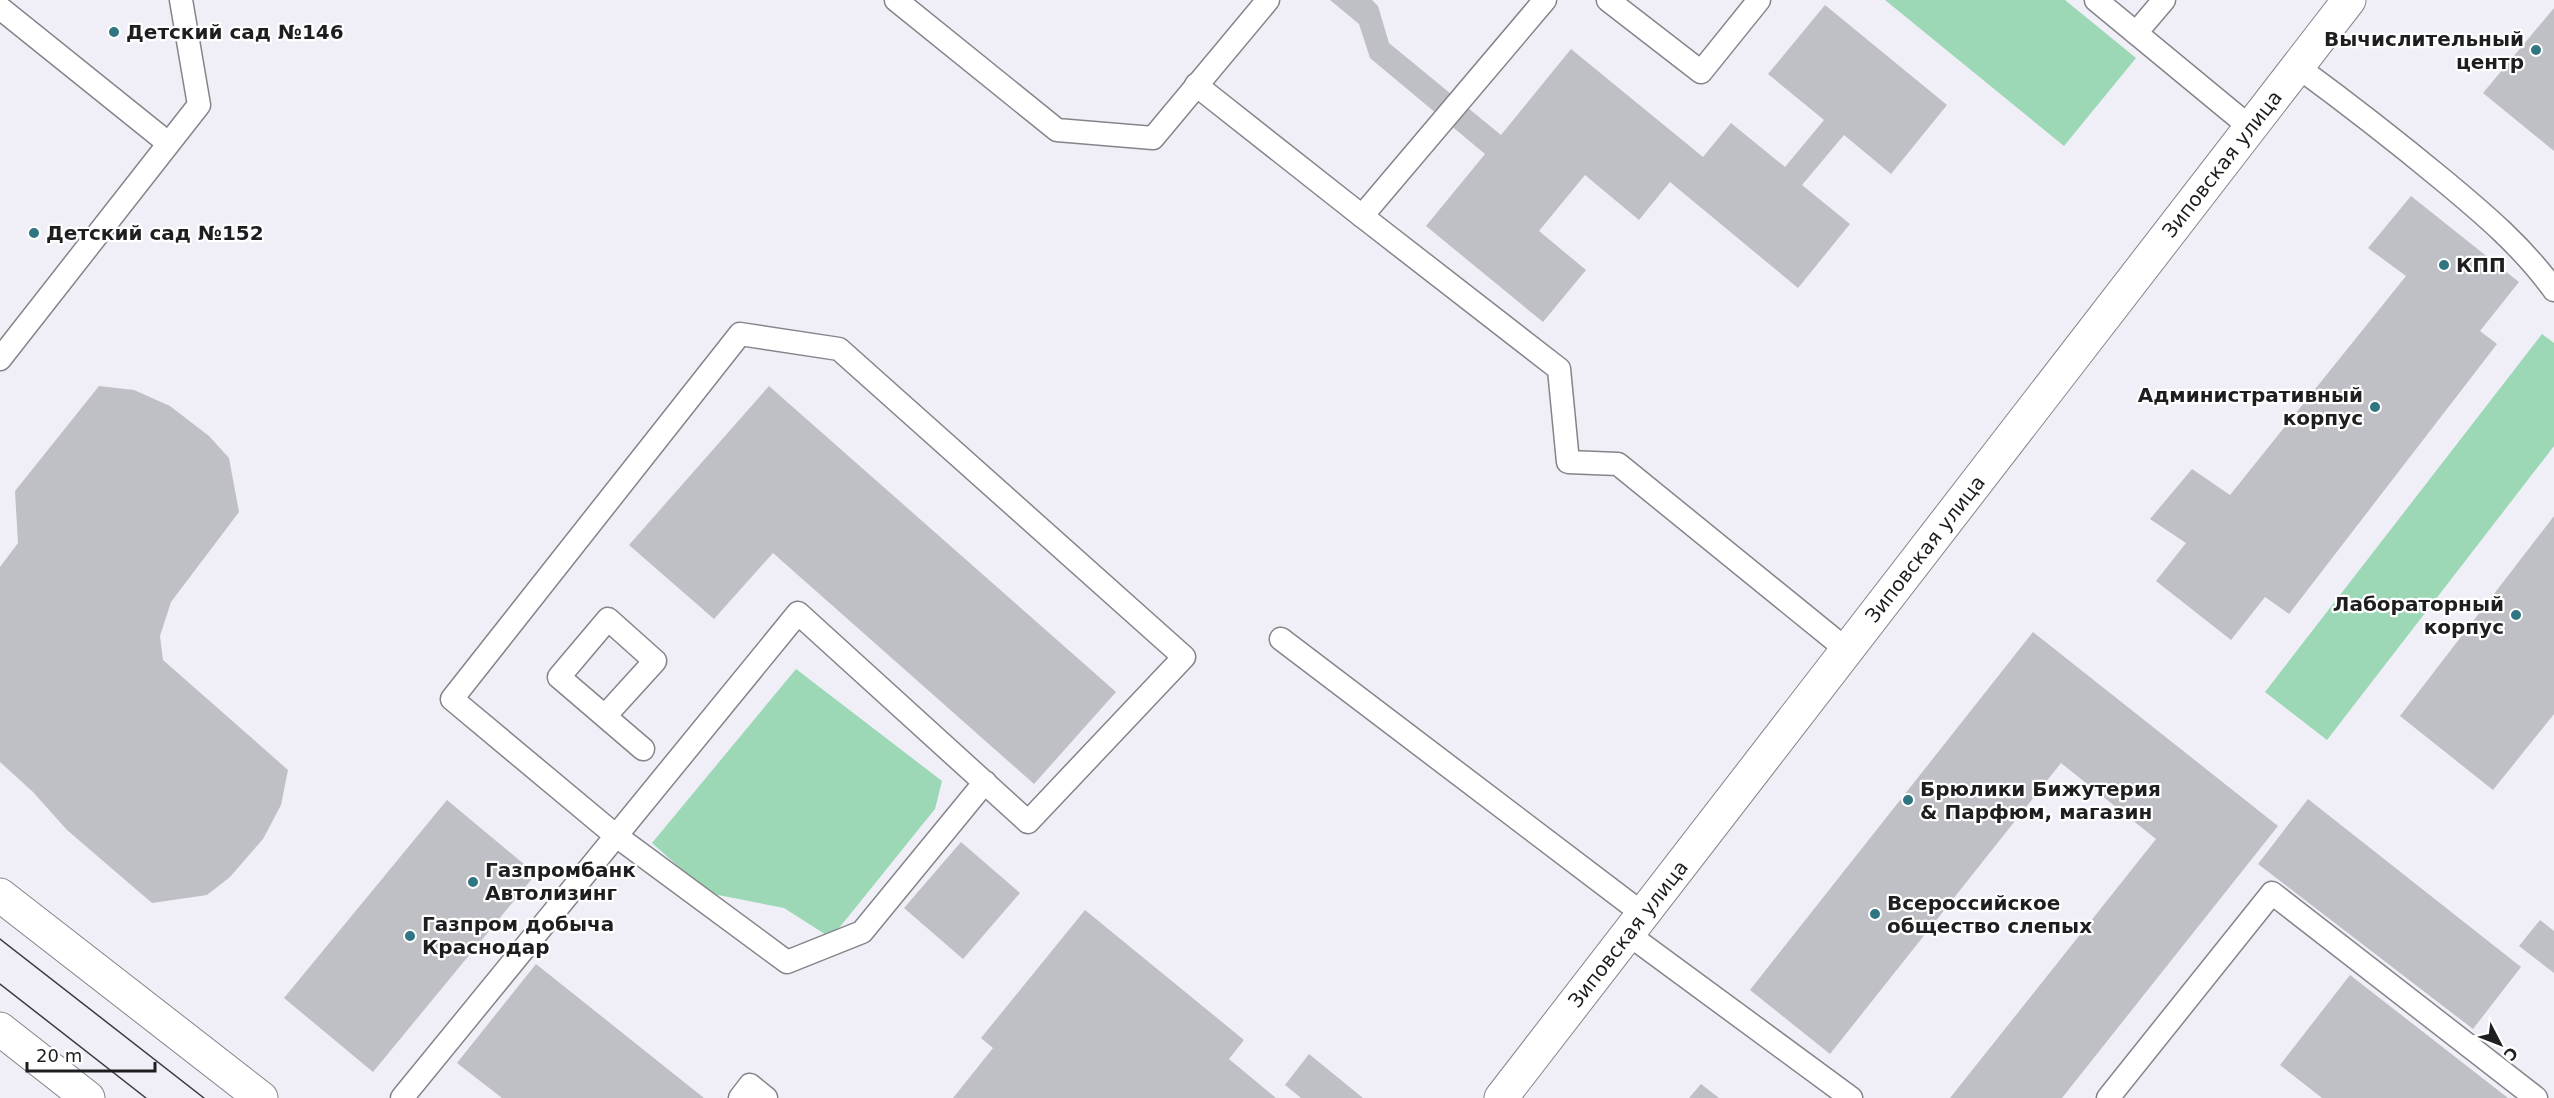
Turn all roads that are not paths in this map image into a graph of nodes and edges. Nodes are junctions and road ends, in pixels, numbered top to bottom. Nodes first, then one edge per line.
1 (181, 0) edge
2 (896, 0) edge
3 (1268, 0) edge
4 (1545, 0) edge
5 (1608, 0) edge
6 (1759, 0) edge
7 (2096, 0) edge
8 (2164, 0) edge
9 (2349, 0) edge
10 (0, 8) edge
11 (2136, 33) junction
12 (2298, 67) junction
13 (1196, 85) junction
14 (2251, 128) junction
15 (168, 143) junction
16 (1362, 216) junction
17 (2554, 290) edge
18 (0, 359) edge
19 (1281, 639) dead end
20 (1847, 650) junction
21 (605, 716) dead end
22 (643, 749) dead end
23 (985, 782) junction
24 (615, 835) junction
25 (0, 895) edge
26 (1635, 924) junction
27 (0, 1029) edge
28 (88, 1098) edge
29 (261, 1098) edge
30 (402, 1098) edge
31 (740, 1098) edge
32 (765, 1098) edge
33 (1501, 1098) edge
34 (1851, 1098) edge
35 (2108, 1098) edge
36 (2536, 1098) edge

1 - 15 lane
2 - 13 lane
3 - 13 lane
4 - 16 lane
5 - 6 lane
7 - 11 lane
8 - 11 lane
9 - 12 street, Зиповская улица
10 - 15 lane
11 - 14 lane
12 - 14 street, Зиповская улица
12 - 17 lane
13 - 16 lane
14 - 20 street, Зиповская улица
15 - 18 lane
16 - 20 lane
19 - 26 lane
20 - 26 street, Зиповская улица
21 - 22 lane
23 - 24 lane
23 - 24 lane
23 - 24 lane
24 - 30 lane
25 - 29 street
26 - 33 street, Зиповская улица
26 - 34 lane
27 - 28 street
31 - 32 lane
35 - 36 lane

